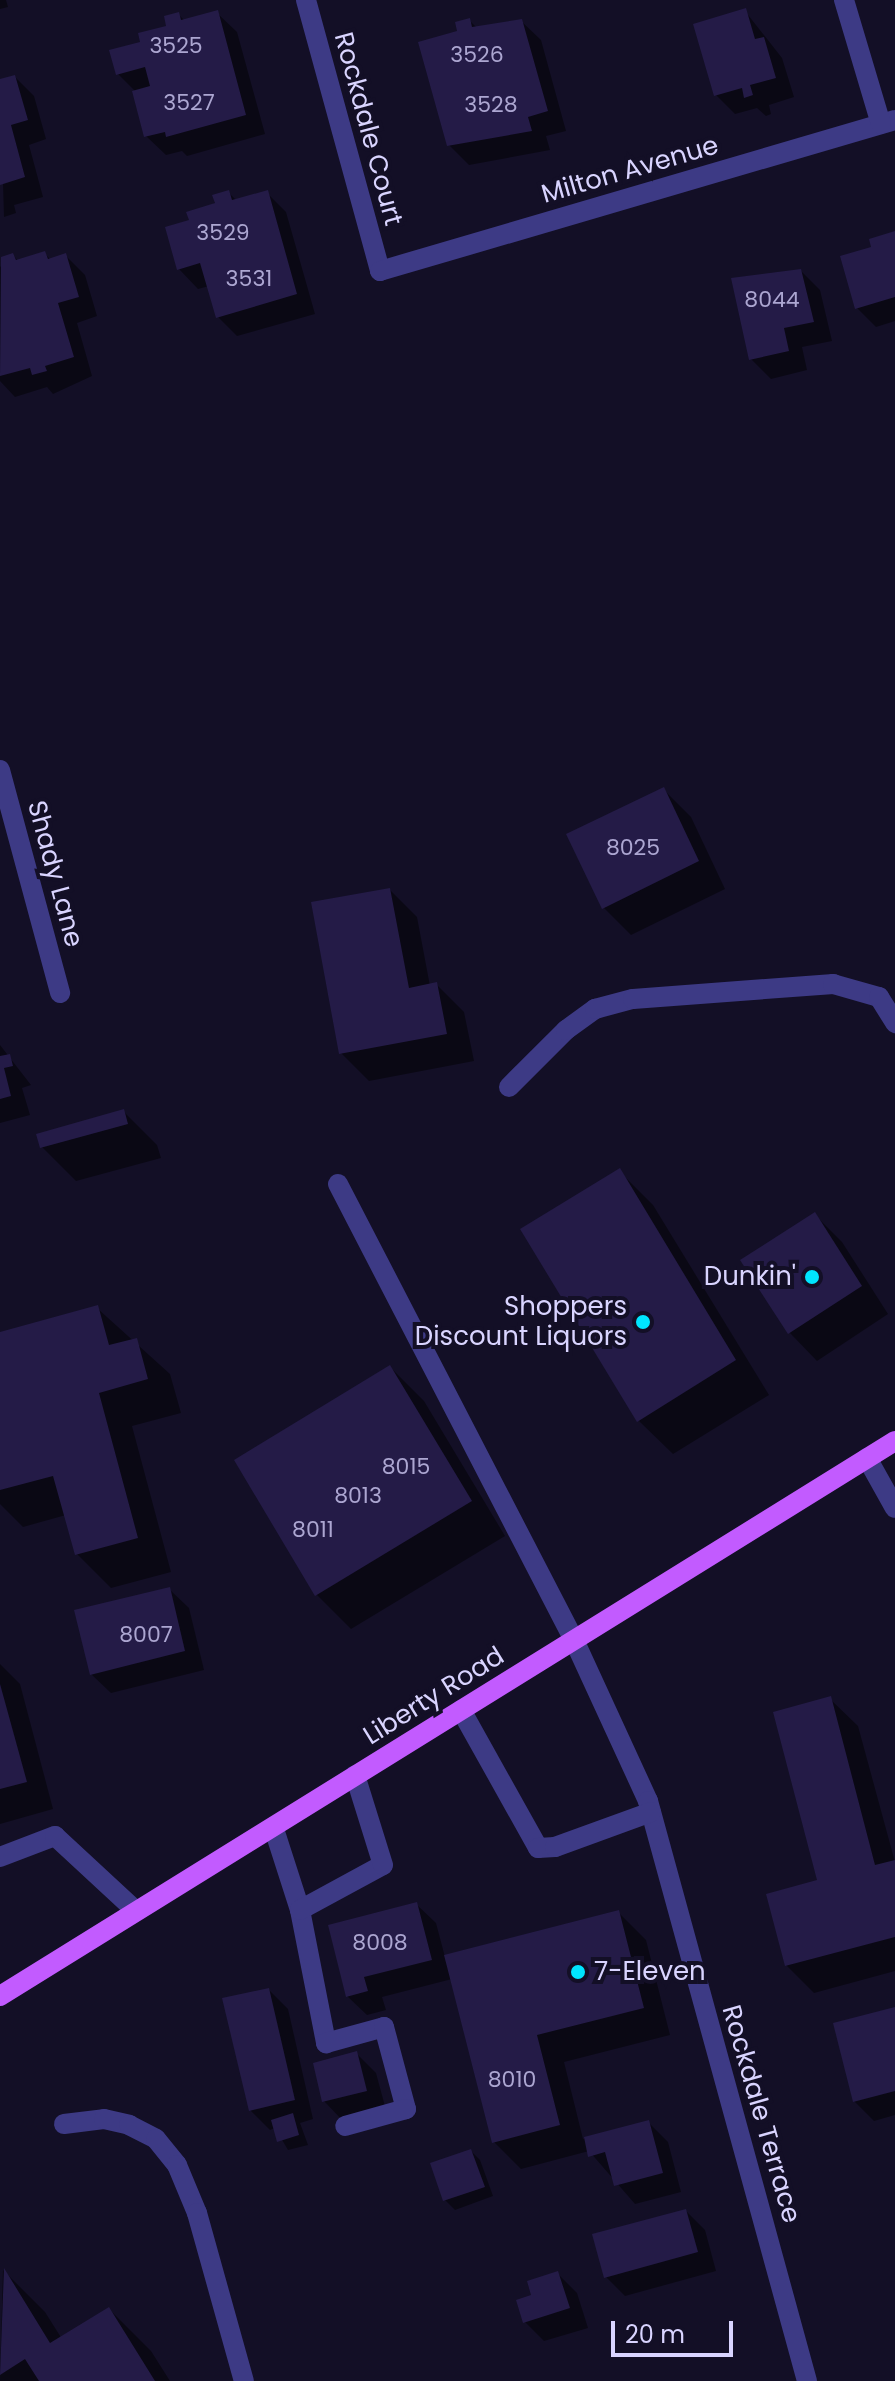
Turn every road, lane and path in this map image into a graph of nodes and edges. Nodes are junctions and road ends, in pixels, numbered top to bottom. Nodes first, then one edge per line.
1 (306, 0) edge
2 (844, 0) edge
3 (888, 122) edge
4 (380, 271) joint
5 (0, 770) edge
6 (60, 993) dead end
7 (895, 1023) edge
8 (509, 1087) dead end
9 (338, 1184) dead end
10 (895, 1441) edge
11 (867, 1458) junction
12 (895, 1508) edge
13 (574, 1640) junction
14 (461, 1710) junction
15 (355, 1775) junction
16 (651, 1812) junction
17 (274, 1829) junction
18 (0, 1857) edge
19 (300, 1910) junction
20 (136, 1911) junction
21 (0, 1996) edge
22 (64, 2124) dead end
23 (345, 2126) dead end
24 (244, 2381) edge
25 (807, 2381) edge

1 - 4 street, Rockdale Court
2 - 3 street
3 - 4 street, Milton Avenue
5 - 6 street, Shady Lane
7 - 8 street
9 - 13 street, Rockdale Terrace
10 - 11 main road, Liberty Road
11 - 12 street
11 - 13 main road, Liberty Road
13 - 14 main road, Liberty Road
13 - 16 street, Rockdale Terrace
14 - 15 main road, Liberty Road
14 - 16 street
15 - 17 main road, Liberty Road
15 - 19 street
16 - 25 street, Rockdale Terrace
17 - 19 street
17 - 20 main road, Liberty Road
18 - 20 street
19 - 23 street
20 - 21 main road, Liberty Road
22 - 24 street

